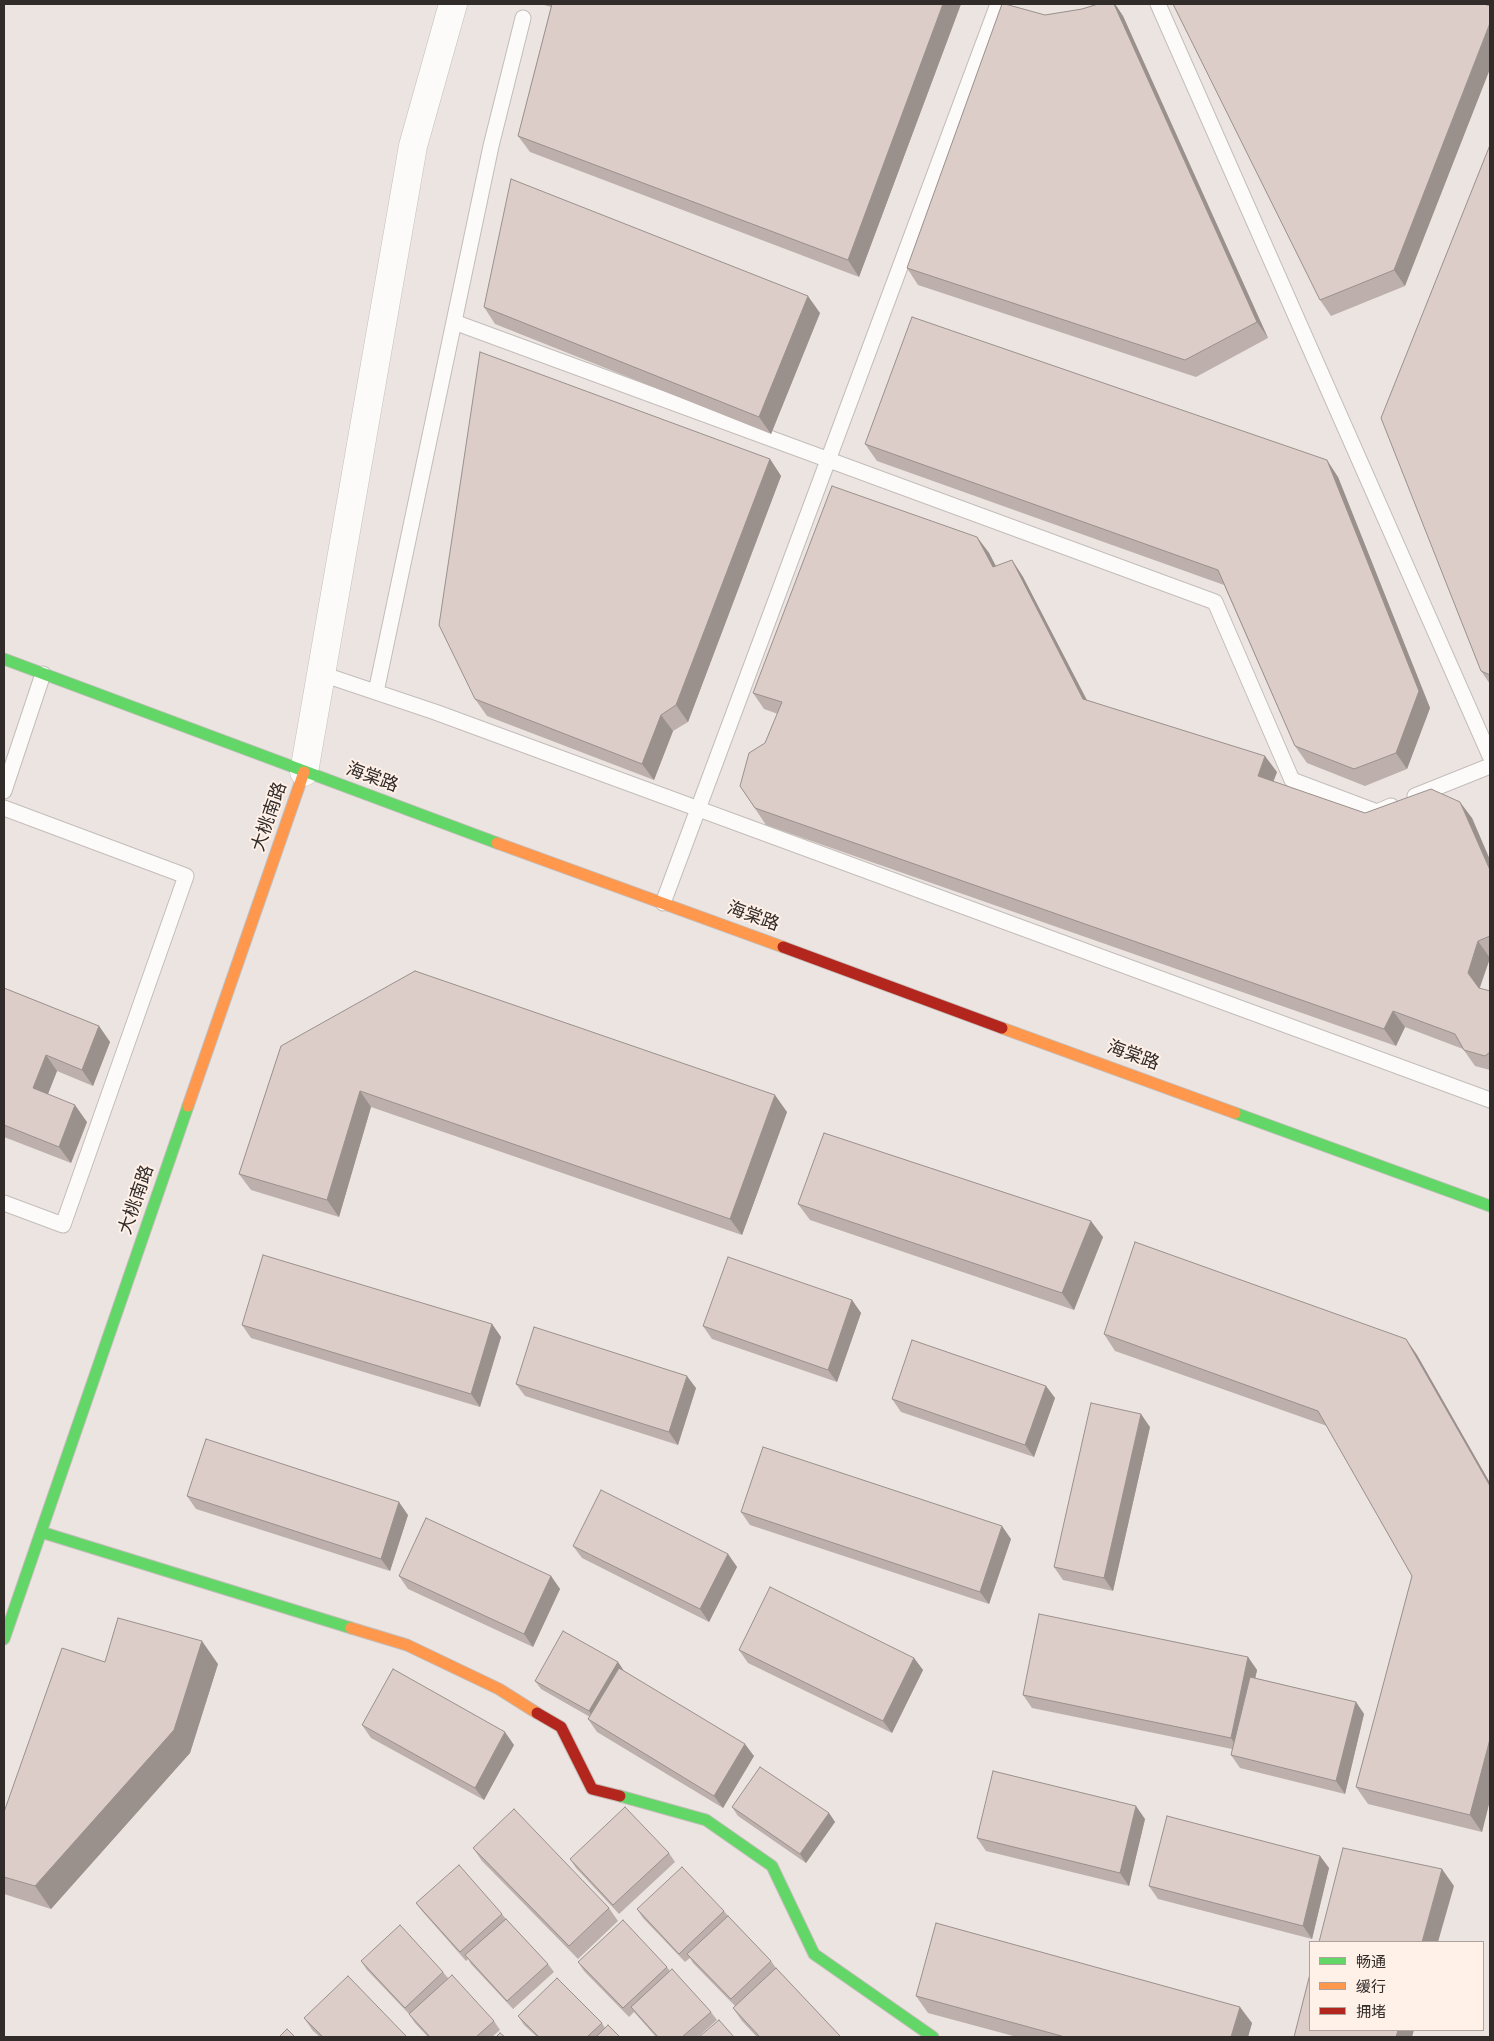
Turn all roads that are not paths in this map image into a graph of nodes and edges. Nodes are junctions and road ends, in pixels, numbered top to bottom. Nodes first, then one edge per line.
1 (453, 4) edge
2 (998, 4) edge
3 (1158, 4) edge
4 (523, 18) dead end
5 (454, 322) junction
6 (828, 460) junction
7 (4, 660) edge
8 (43, 674) junction
9 (322, 674) junction
10 (376, 692) junction
11 (1490, 756) edge
12 (1490, 766) edge
13 (304, 772) junction
14 (4, 791) edge
15 (4, 808) edge
16 (698, 808) junction
17 (663, 903) junction
18 (1490, 1100) edge
19 (4, 1202) edge
20 (1490, 1206) edge
21 (41, 1532) junction
22 (4, 1639) edge
23 (933, 2037) edge

1 - 9 street
2 - 6 lane
3 - 11 lane
4 - 5 lane
5 - 6 lane
5 - 10 lane
6 - 12 lane
6 - 16 lane
7 - 8 street, 海棠路
8 - 13 street, 海棠路
8 - 14 lane
9 - 10 lane
9 - 13 street
10 - 16 lane
13 - 17 street, 海棠路
13 - 21 street, 大桃南路
15 - 19 lane
16 - 17 lane
16 - 18 lane
17 - 20 street, 海棠路
21 - 22 street, 大桃南路
21 - 23 street

